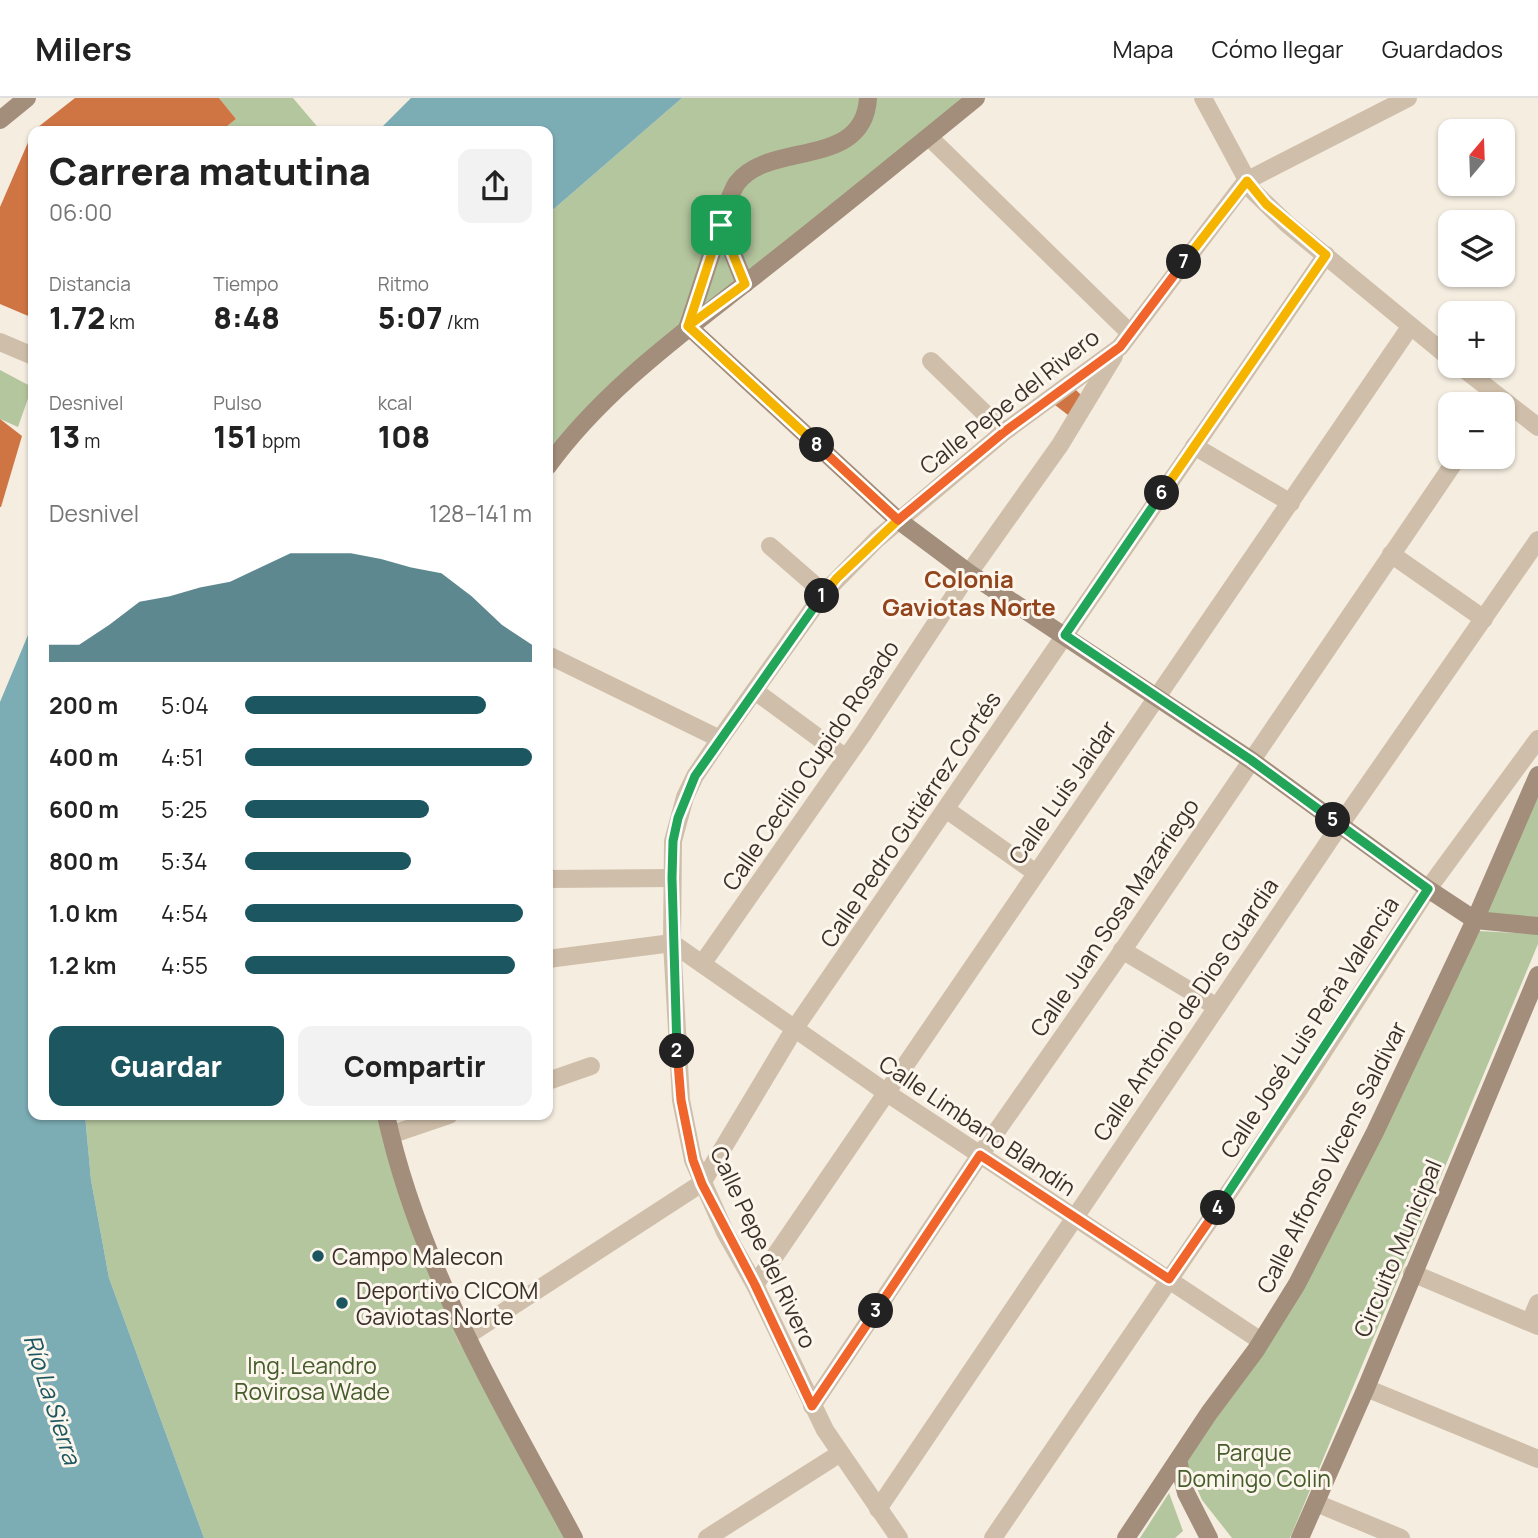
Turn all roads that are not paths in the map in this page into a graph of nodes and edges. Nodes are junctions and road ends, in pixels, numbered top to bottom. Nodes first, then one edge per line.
1 (27, 98) edge
2 (868, 98) edge
3 (976, 98) edge
4 (1203, 98) edge
5 (1408, 98) edge
6 (0, 120) edge
7 (929, 137) junction
8 (1247, 181) junction
9 (721, 225) junction
10 (1326, 255) junction
11 (745, 284) junction
12 (688, 326) junction
13 (1410, 327) junction
14 (1125, 340) junction
15 (0, 342) edge
16 (1438, 349) edge
17 (28, 354) edge
18 (931, 361) dead end
19 (1473, 378) edge
20 (1488, 392) edge
21 (1515, 412) edge
22 (1538, 427) edge
23 (1004, 432) junction
24 (1194, 446) junction
25 (553, 459) edge
26 (1450, 469) edge
27 (1291, 503) junction
28 (898, 520) junction
29 (1538, 540) edge
30 (770, 546) dead end
31 (1391, 554) junction
32 (969, 573) junction
33 (824, 593) junction
34 (1484, 619) junction
35 (1065, 635) junction
36 (553, 657) edge
37 (755, 691) junction
38 (1157, 698) junction
39 (720, 739) junction
40 (1538, 739) edge
41 (846, 758) junction
42 (1251, 760) junction
43 (1538, 775) edge
44 (947, 810) junction
45 (1339, 825) junction
46 (1037, 873) junction
47 (672, 878) junction
48 (553, 879) edge
49 (1428, 889) junction
50 (1475, 920) junction
51 (1538, 926) edge
52 (672, 943) junction
53 (1122, 950) junction
54 (553, 959) edge
55 (702, 964) junction
56 (1538, 975) edge
57 (1217, 1007) junction
58 (795, 1028) junction
59 (591, 1066) dead end
60 (553, 1079) edge
61 (887, 1093) junction
62 (387, 1120) edge
63 (434, 1120) edge
64 (390, 1135) junction
65 (980, 1155) junction
66 (702, 1184) junction
67 (1074, 1219) junction
68 (1412, 1273) junction
69 (1169, 1279) junction
70 (755, 1285) junction
71 (1538, 1303) edge
72 (1534, 1324) edge
73 (465, 1337) junction
74 (1261, 1341) junction
75 (1366, 1388) junction
76 (812, 1406) junction
77 (839, 1454) junction
78 (1538, 1459) edge
79 (1178, 1460) junction
80 (1316, 1503) junction
81 (878, 1509) junction
82 (1204, 1536) edge
83 (574, 1538) edge
84 (707, 1538) edge
85 (898, 1538) edge
86 (993, 1538) edge
87 (1126, 1538) edge
88 (1300, 1538) edge
89 (1401, 1538) edge

1 - 6 main road
2 - 9 main road
3 - 7 main road
4 - 8 street
5 - 8 street, Calle Pepe del Rivero
7 - 11 main road
7 - 14 street
8 - 10 street
8 - 14 street, Calle Pepe del Rivero
9 - 11 main road
9 - 12 main road
10 - 13 street
10 - 24 street, Calle Pedro Gutiérrez Cortés
11 - 12 main road
12 - 25 main road
12 - 28 main road
13 - 16 street
13 - 27 street, Calle Luis Jaidar
14 - 23 street, Calle Pepe del Rivero
14 - 32 street, Calle Cecilio Cupido Rosado
15 - 17 street
18 - 23 street
19 - 20 street
21 - 22 street
23 - 28 street, Calle Pepe del Rivero
24 - 27 street
24 - 35 street, Calle Pedro Gutiérrez Cortés
26 - 31 street, Calle Juan Sosa Mazariego
27 - 38 street, Calle Luis Jaidar
28 - 32 main road
28 - 33 street, Calle Pepe del Rivero
29 - 34 street, Calle Antonio de Dios Guardia
30 - 33 street
31 - 34 street
31 - 42 street, Calle Juan Sosa Mazariego
32 - 35 main road
32 - 41 street, Calle Cecilio Cupido Rosado
33 - 37 street, Calle Pepe del Rivero
34 - 45 street, Calle Antonio de Dios Guardia
35 - 38 main road
35 - 44 street, Calle Pedro Gutiérrez Cortés
36 - 39 street
37 - 39 street, Calle Pepe del Rivero
37 - 41 street
38 - 42 main road
38 - 46 street, Calle Luis Jaidar
39 - 47 street, Calle Pepe del Rivero
40 - 49 street, Calle José Luis Peña Valencia
41 - 55 street, Calle Cecilio Cupido Rosado
42 - 45 main road
42 - 53 street, Calle Juan Sosa Mazariego
43 - 50 main road, Calle Alfonso Vicens Saldivar
44 - 46 street
44 - 58 street, Calle Pedro Gutiérrez Cortés
45 - 49 main road
45 - 57 street, Calle Antonio de Dios Guardia
46 - 61 street, Calle Luis Jaidar
47 - 48 street
47 - 52 street, Calle Pepe del Rivero
49 - 50 main road
49 - 69 street, Calle José Luis Peña Valencia
50 - 51 main road
50 - 74 main road, Calle Alfonso Vicens Saldivar
52 - 54 street
52 - 55 street, Calle Limbano Blandín
52 - 66 street, Calle Pepe del Rivero
53 - 57 street
53 - 65 street, Calle Juan Sosa Mazariego
55 - 58 street, Calle Limbano Blandín
56 - 68 main road, Circuito Municipal
57 - 67 street, Calle Antonio de Dios Guardia
58 - 61 street, Calle Limbano Blandín
58 - 66 street, Calle Pedro Gutiérrez Cortés
59 - 60 street
61 - 65 street, Calle Limbano Blandín
61 - 70 street, Calle Luis Jaidar
62 - 64 main road
63 - 64 street
64 - 73 main road
65 - 67 street, Calle Limbano Blandín
65 - 76 street, Calle Juan Sosa Mazariego
66 - 70 street, Calle Pepe del Rivero
66 - 73 street, Calle Pedro Gutiérrez Cortés
67 - 69 street, Calle Limbano Blandín
67 - 81 street, Calle Antonio de Dios Guardia
68 - 72 street
68 - 75 main road, Circuito Municipal
69 - 74 street, Calle Limbano Blandín
69 - 86 street, Calle José Luis Peña Valencia
70 - 76 street, Calle Pepe del Rivero
71 - 72 street
73 - 83 main road
74 - 79 main road, Calle Alfonso Vicens Saldivar
75 - 78 street
75 - 80 main road, Circuito Municipal
76 - 77 street, Calle Pepe del Rivero
77 - 81 street, Calle Pepe del Rivero
77 - 84 street
79 - 82 main road
79 - 87 main road, Calle Alfonso Vicens Saldivar
80 - 88 main road, Circuito Municipal
80 - 89 street
81 - 85 street, Calle Pepe del Rivero

